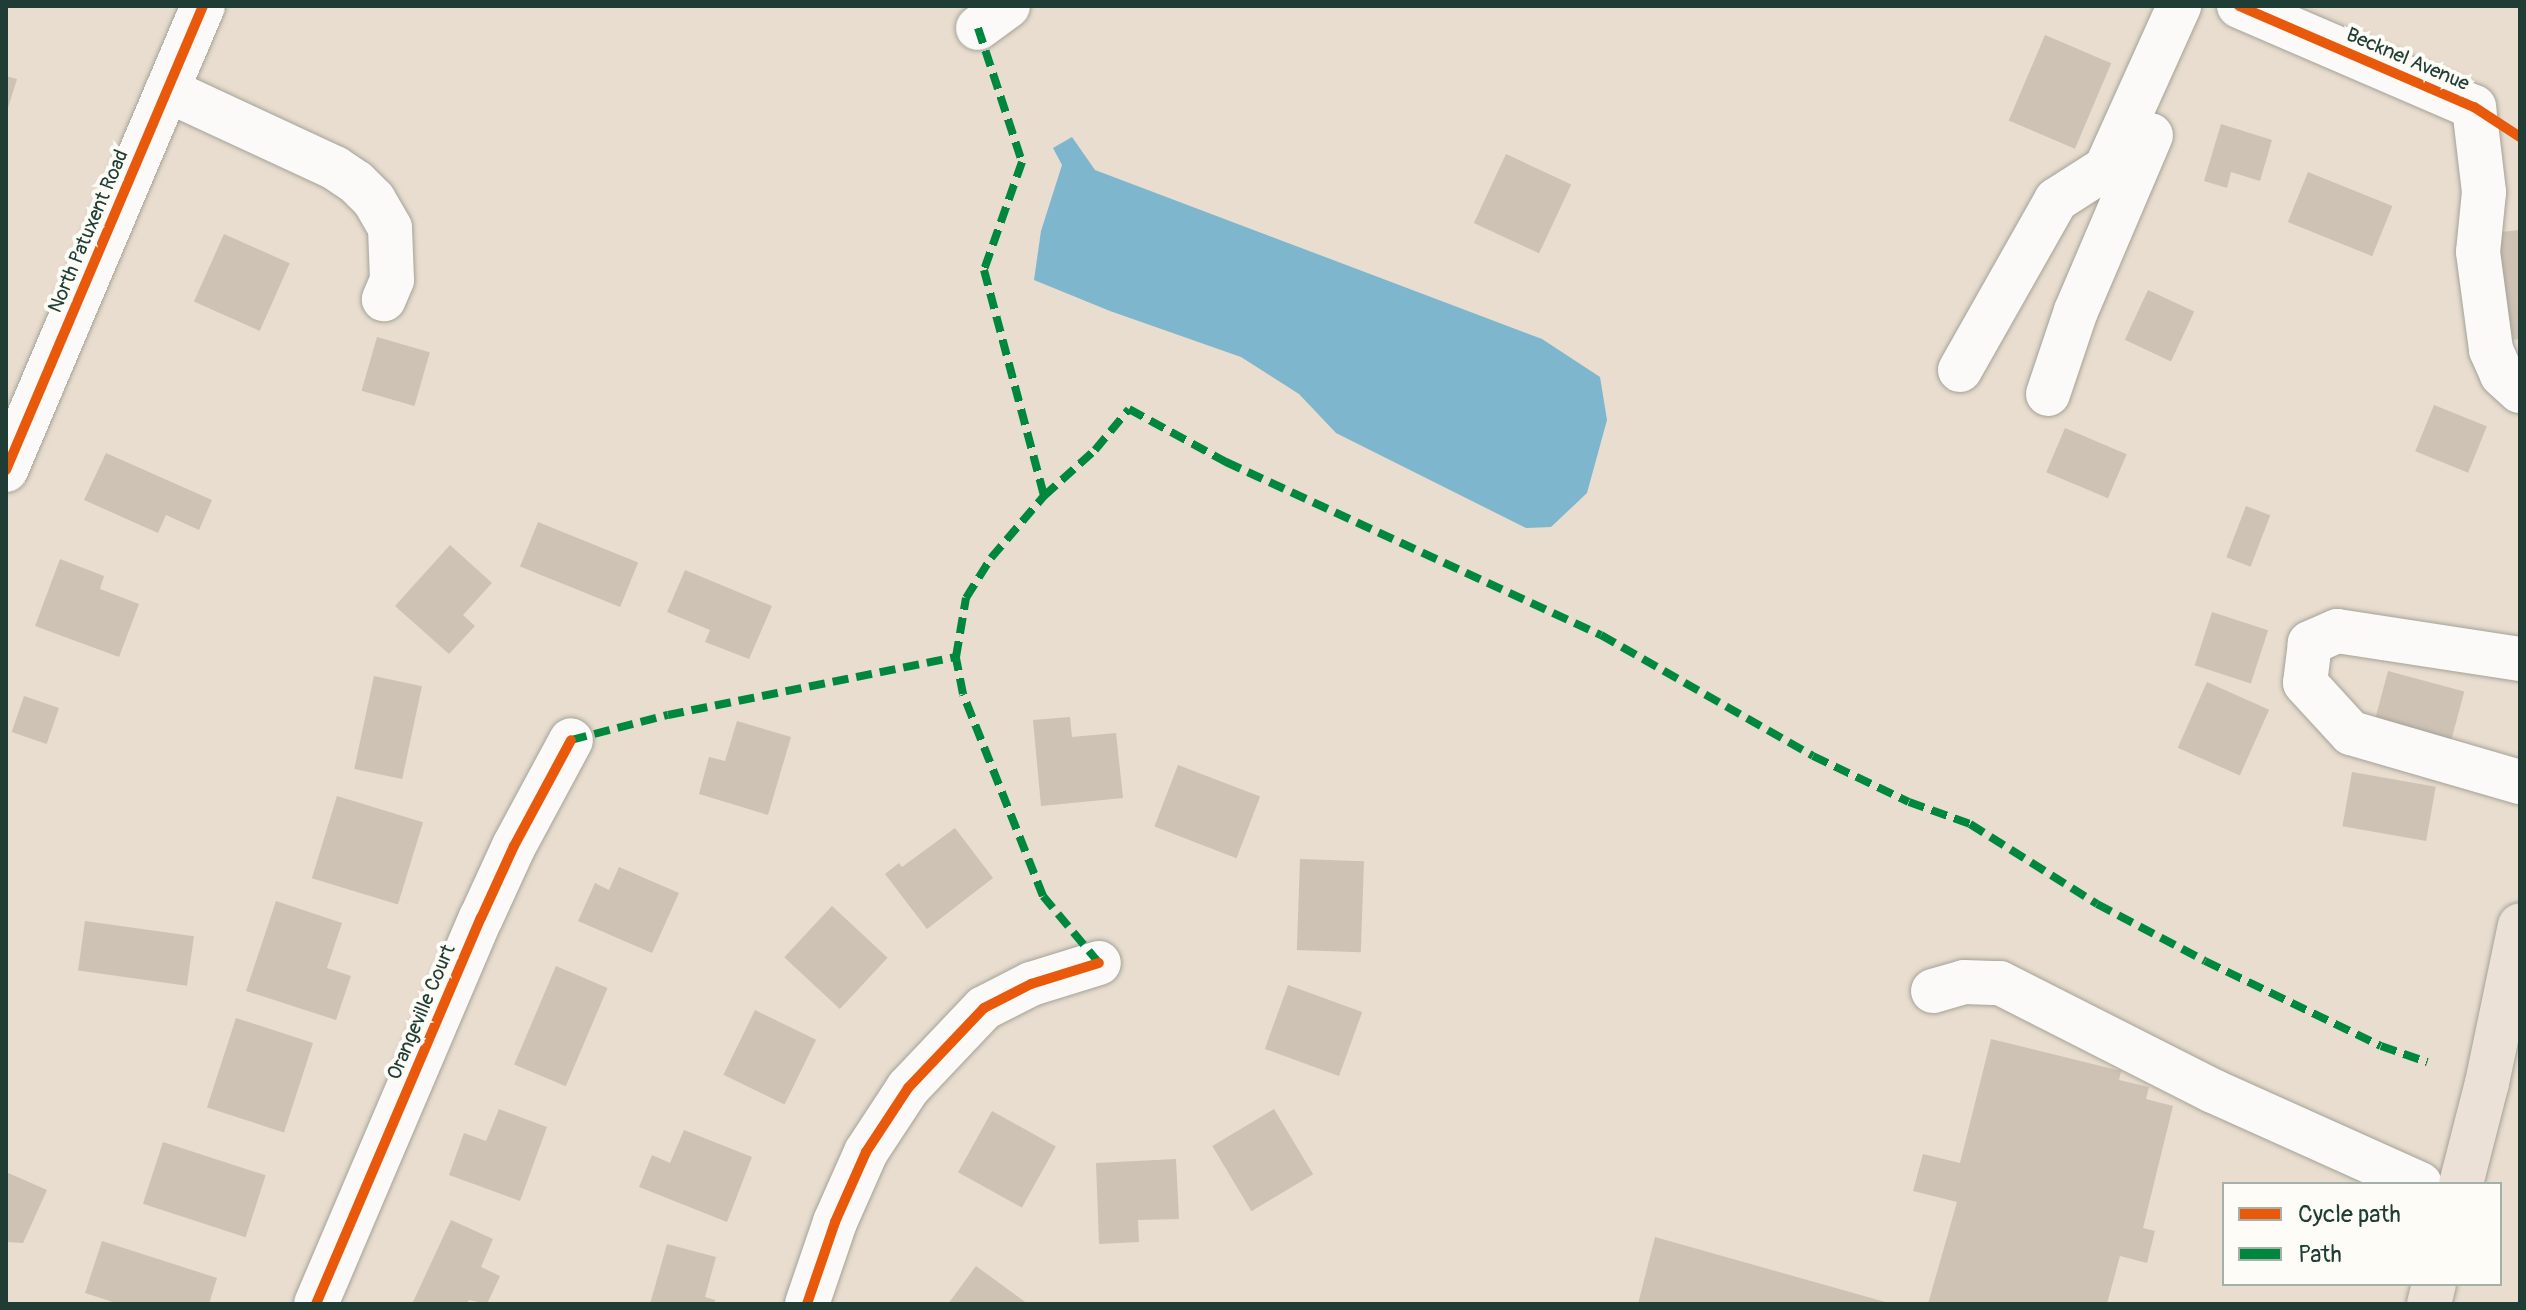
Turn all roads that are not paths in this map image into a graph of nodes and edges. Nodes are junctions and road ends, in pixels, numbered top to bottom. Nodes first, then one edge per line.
1 (203, 6) edge
2 (2179, 6) edge
3 (2210, 6) edge
4 (2239, 6) edge
5 (167, 90) junction
6 (384, 299) dead end
7 (1960, 370) dead end
8 (2520, 391) edge
9 (2048, 394) dead end
10 (6, 470) edge
11 (2520, 659) edge
12 (571, 740) dead end
13 (2520, 782) edge
14 (2520, 925) edge
15 (1099, 963) dead end
16 (1933, 991) dead end
17 (2520, 1007) edge
18 (2487, 1083) junction
19 (2416, 1182) edge
20 (2462, 1182) edge
21 (316, 1304) edge
22 (807, 1304) edge

1 - 5 street, North Patuxent Road
2 - 7 street
3 - 9 street
4 - 8 street, Becknel Avenue
5 - 6 street
5 - 10 street, North Patuxent Road
11 - 13 street
12 - 21 street, Orangeville Court
14 - 18 main road
15 - 22 street
16 - 19 street
17 - 18 main road
18 - 20 main road

